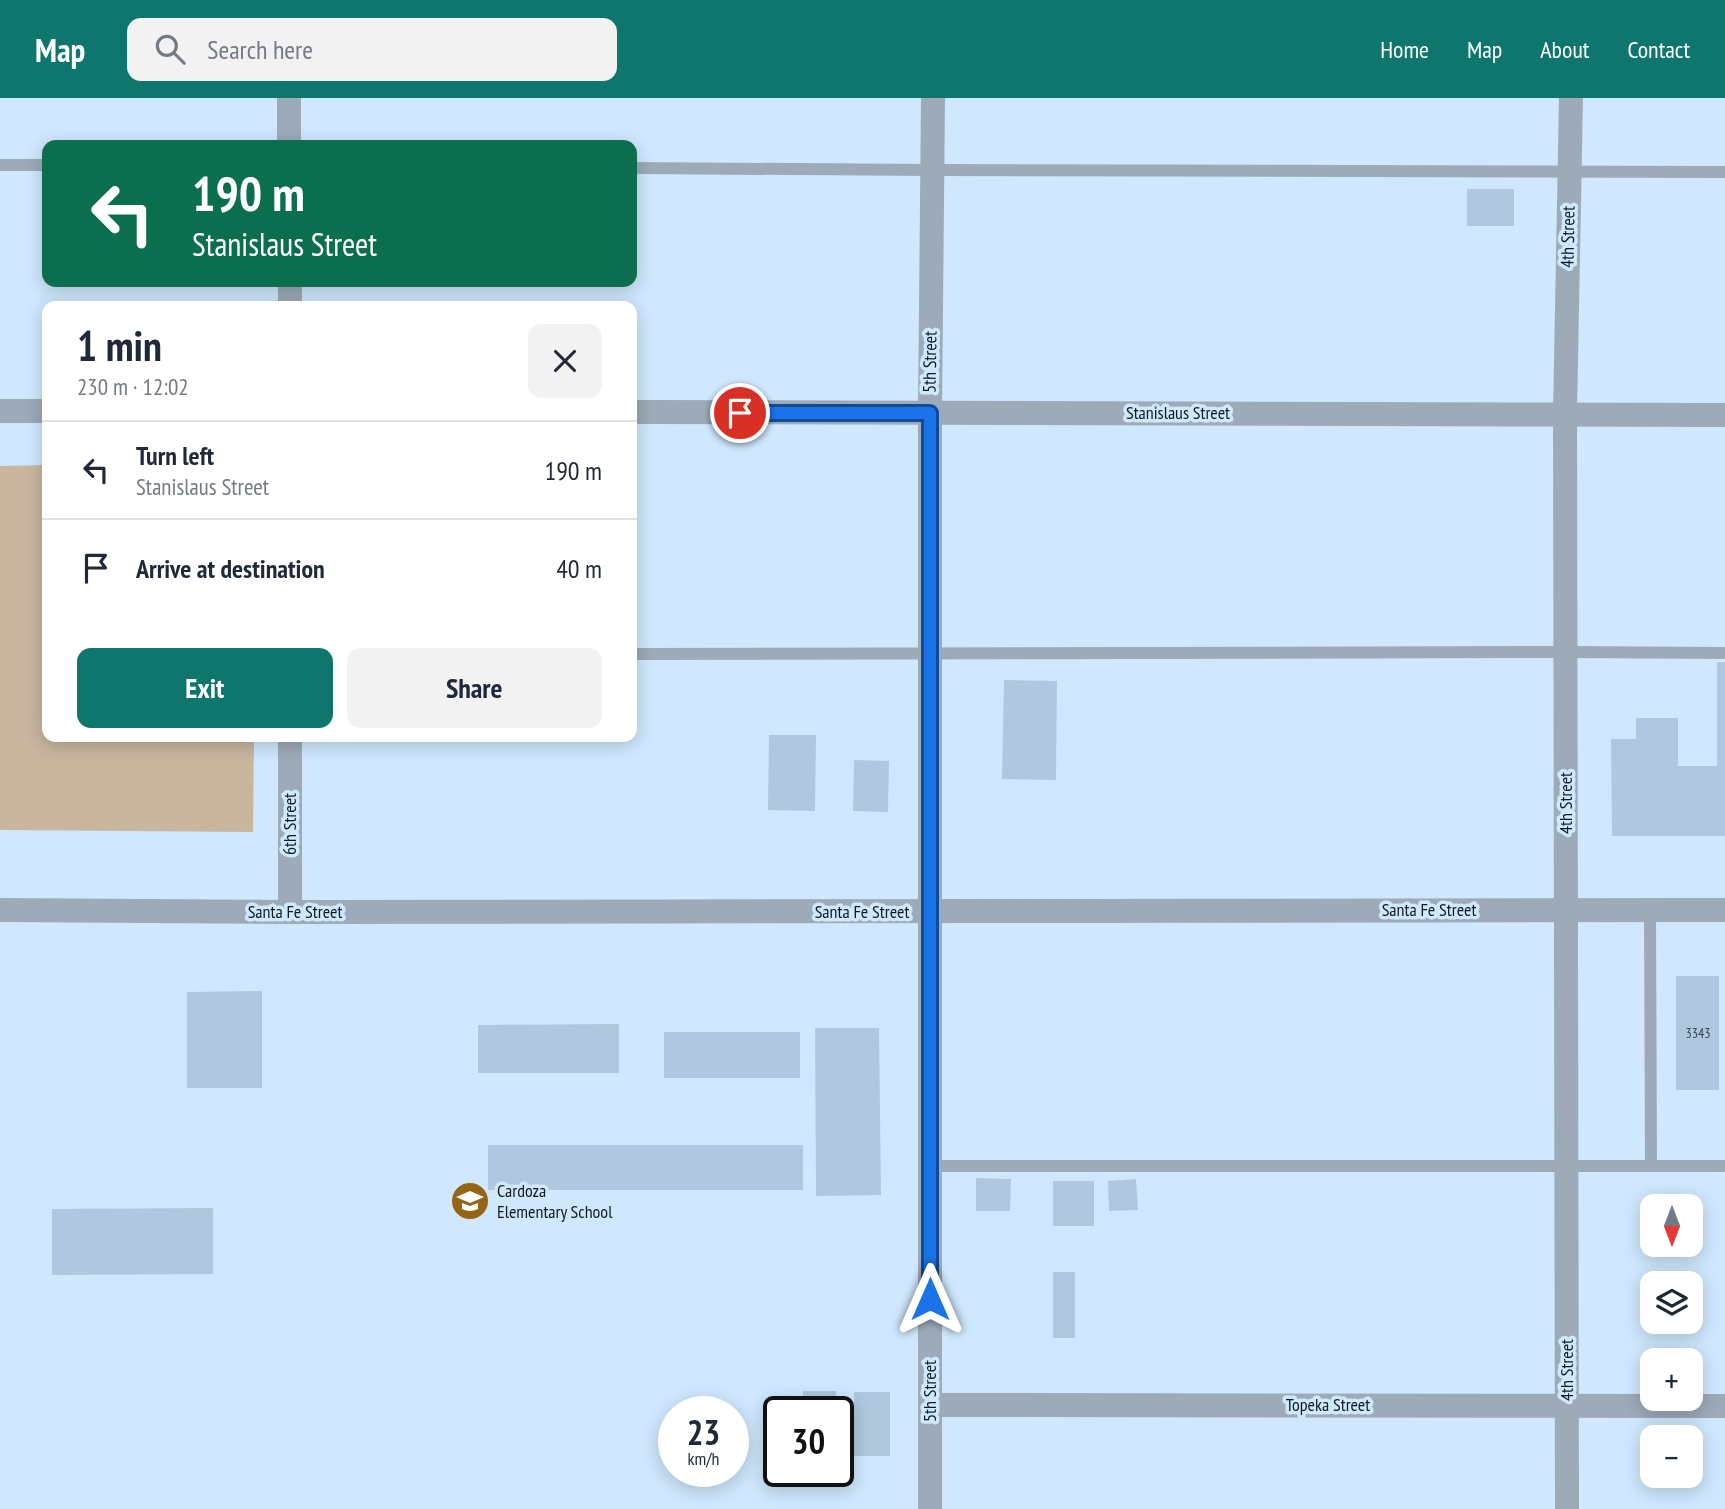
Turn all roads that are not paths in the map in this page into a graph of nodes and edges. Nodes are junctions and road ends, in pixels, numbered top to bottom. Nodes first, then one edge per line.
1 (289, 98) edge
2 (933, 98) edge
3 (1571, 98) edge
4 (289, 140) edge
5 (0, 165) edge
6 (42, 165) edge
7 (637, 168) edge
8 (933, 170) junction
9 (1570, 172) junction
10 (1725, 172) edge
11 (0, 411) edge
12 (42, 411) edge
13 (637, 412) edge
14 (930, 413) junction
15 (1565, 414) junction
16 (1725, 415) edge
17 (929, 652) junction
18 (1565, 652) junction
19 (637, 653) edge
20 (1725, 653) edge
21 (290, 742) edge
22 (0, 910) edge
23 (1566, 910) junction
24 (1650, 910) junction
25 (1725, 910) edge
26 (290, 912) junction
27 (929, 912) junction
28 (1566, 1165) junction
29 (930, 1166) junction
30 (1651, 1166) junction
31 (1725, 1166) edge
32 (930, 1405) junction
33 (1567, 1405) junction
34 (1725, 1406) edge
35 (930, 1509) edge
36 (1567, 1509) edge

1 - 4 street
2 - 8 street, 5th Street
3 - 9 street, 4th Street
5 - 6 lane
7 - 8 lane
8 - 9 lane
8 - 14 street, 5th Street
9 - 10 lane
9 - 15 street, 4th Street
11 - 12 street
13 - 14 street, Stanislaus Street
14 - 15 street, Stanislaus Street
14 - 17 street, 5th Street
15 - 16 street, Stanislaus Street
15 - 18 street, 4th Street
17 - 18 lane
17 - 19 lane
17 - 27 street, 5th Street
18 - 20 lane
18 - 23 street, 4th Street
21 - 26 street, 6th Street
22 - 26 street, Santa Fe Street
23 - 24 street, Santa Fe Street
23 - 27 street, Santa Fe Street
23 - 28 street, 4th Street
24 - 25 street, Santa Fe Street
24 - 30 lane
26 - 27 street, Santa Fe Street
27 - 29 street, 5th Street
28 - 29 lane
28 - 30 lane
28 - 33 street, 4th Street
29 - 32 street, 5th Street
30 - 31 lane
32 - 33 street, Topeka Street
32 - 35 street, 5th Street
33 - 34 street, Topeka Street
33 - 36 street, 4th Street

